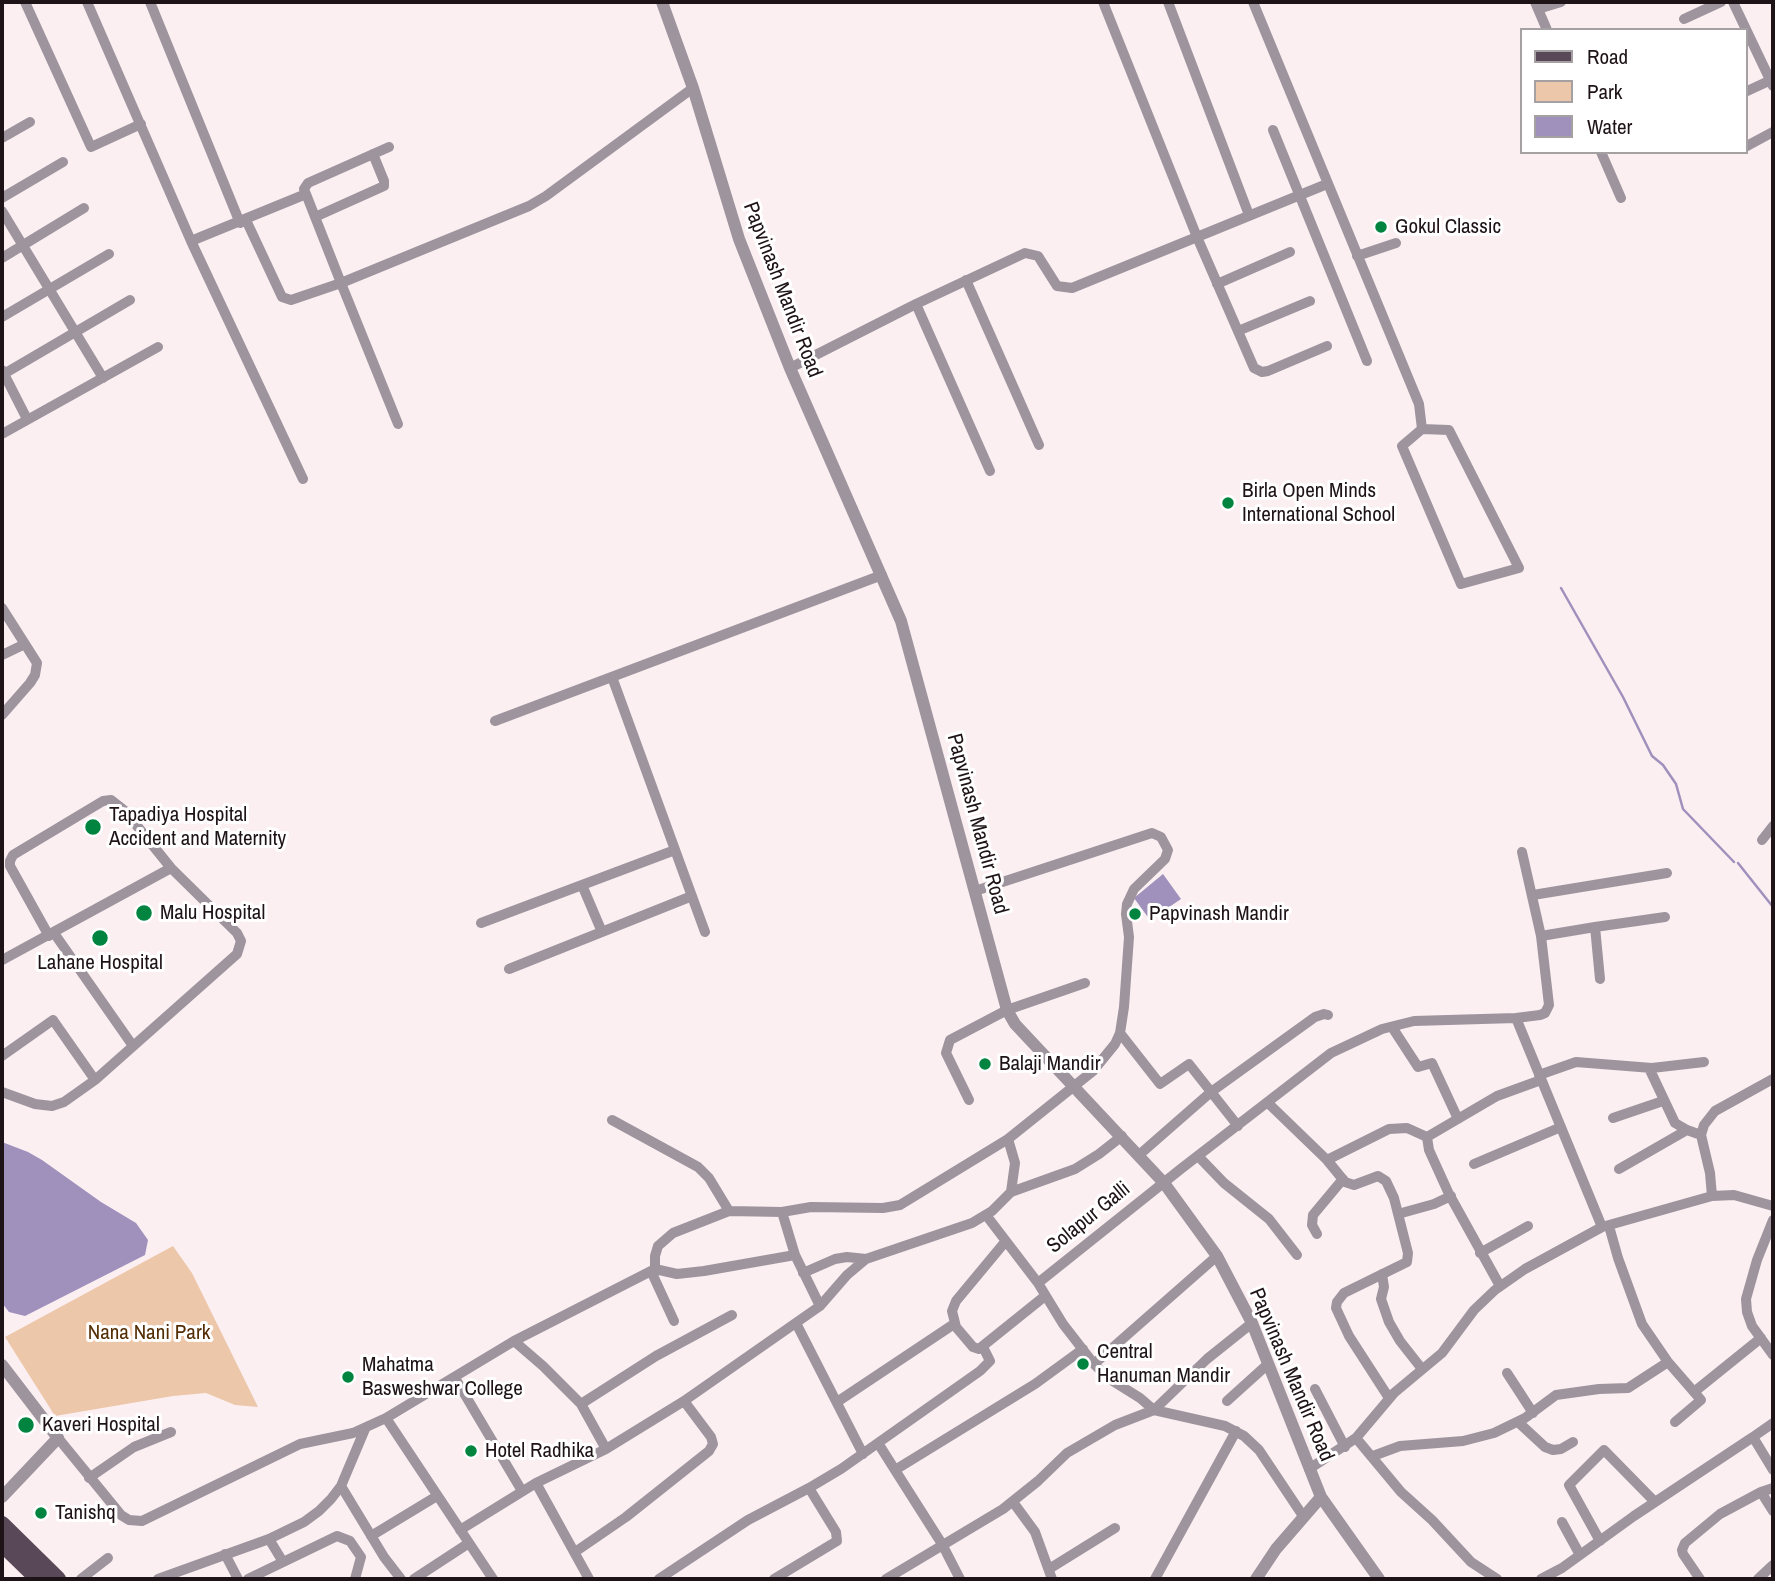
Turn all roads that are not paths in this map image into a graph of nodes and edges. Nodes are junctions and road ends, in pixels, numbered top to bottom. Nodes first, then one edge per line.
1 (24, 2) edge
2 (87, 2) edge
3 (150, 2) edge
4 (662, 2) edge
5 (1103, 2) edge
6 (1168, 2) edge
7 (1253, 2) edge
8 (1561, 2) edge
9 (1721, 2) edge
10 (1733, 2) edge
11 (1537, 5) edge
12 (1684, 19) dead end
13 (1546, 28) edge
14 (1744, 28) edge
15 (1748, 39) edge
16 (1772, 83) edge
17 (693, 88) junction
18 (1747, 91) edge
19 (30, 122) dead end
20 (141, 124) junction
21 (1273, 130) dead end
22 (1773, 132) edge
23 (2, 138) edge
24 (1747, 146) edge
25 (389, 147) dead end
26 (1602, 154) edge
27 (373, 155) junction
28 (63, 162) dead end
29 (1327, 184) junction
30 (306, 194) junction
31 (1299, 195) junction
32 (2, 198) edge
33 (1621, 198) dead end
34 (84, 208) dead end
35 (2, 211) edge
36 (1249, 215) junction
37 (315, 217) junction
38 (243, 221) junction
39 (1197, 237) junction
40 (191, 241) junction
41 (1396, 243) dead end
42 (23, 245) junction
43 (1290, 252) dead end
44 (109, 254) dead end
45 (1357, 256) junction
46 (2, 258) edge
47 (966, 281) junction
48 (341, 283) junction
49 (1217, 284) junction
50 (50, 290) junction
51 (130, 300) dead end
52 (1310, 301) dead end
53 (916, 304) junction
54 (2, 317) edge
55 (1238, 331) junction
56 (75, 332) junction
57 (1327, 346) dead end
58 (158, 347) dead end
59 (1367, 361) dead end
60 (790, 368) junction
61 (2, 373) edge
62 (103, 378) junction
63 (27, 419) junction
64 (398, 424) dead end
65 (1422, 429) junction
66 (2, 434) edge
67 (1039, 445) dead end
68 (990, 471) dead end
69 (303, 479) dead end
70 (882, 575) junction
71 (2, 608) edge
72 (25, 644) junction
73 (2, 655) edge
74 (612, 677) junction
75 (2, 715) edge
76 (495, 721) dead end
77 (1773, 826) edge
78 (1762, 840) dead end
79 (675, 850) junction
80 (1522, 852) dead end
81 (171, 868) junction
82 (1667, 873) dead end
83 (582, 885) junction
84 (975, 891) junction
85 (1532, 894) junction
86 (692, 896) junction
87 (1665, 917) dead end
88 (481, 923) dead end
89 (1595, 927) junction
90 (602, 932) junction
91 (705, 932) dead end
92 (52, 935) junction
93 (1541, 936) junction
94 (2, 960) edge
95 (509, 969) dead end
96 (1600, 979) dead end
97 (1085, 983) dead end
98 (1007, 1010) junction
99 (1328, 1015) dead end
100 (1516, 1017) junction
101 (1392, 1027) junction
102 (1119, 1033) junction
103 (133, 1046) junction
104 (2, 1056) edge
105 (1704, 1062) dead end
106 (1649, 1068) junction
107 (1540, 1077) junction
108 (1773, 1079) edge
109 (94, 1080) junction
110 (1075, 1087) junction
111 (2, 1092) edge
112 (1211, 1092) junction
113 (969, 1100) dead end
114 (1663, 1101) junction
115 (1268, 1104) junction
116 (1613, 1118) dead end
117 (1458, 1119) junction
118 (612, 1120) dead end
119 (1238, 1126) junction
120 (1560, 1127) junction
121 (1687, 1130) junction
122 (1701, 1135) junction
123 (1122, 1136) junction
124 (1427, 1137) junction
125 (1008, 1139) junction
126 (1139, 1155) junction
127 (1198, 1156) junction
128 (1327, 1160) junction
129 (1474, 1164) dead end
130 (1619, 1170) dead end
131 (1343, 1179) junction
132 (1164, 1183) junction
133 (1011, 1192) junction
134 (1451, 1196) junction
135 (1712, 1196) junction
136 (1773, 1206) edge
137 (729, 1211) junction
138 (782, 1212) junction
139 (1398, 1214) junction
140 (986, 1215) junction
141 (1773, 1220) edge
142 (1528, 1226) dead end
143 (1605, 1226) junction
144 (1317, 1234) dead end
145 (1005, 1242) junction
146 (1480, 1253) junction
147 (794, 1255) junction
148 (1297, 1255) dead end
149 (1217, 1256) junction
150 (866, 1259) junction
151 (653, 1270) junction
152 (803, 1273) junction
153 (1382, 1274) junction
154 (1038, 1283) junction
155 (1500, 1286) junction
156 (1045, 1296) junction
157 (820, 1306) junction
158 (732, 1315) dead end
159 (674, 1321) dead end
160 (796, 1323) junction
161 (1252, 1323) junction
162 (954, 1324) junction
163 (1761, 1338) junction
164 (514, 1341) junction
165 (983, 1347) junction
166 (1083, 1349) junction
167 (1773, 1355) edge
168 (1668, 1362) junction
169 (1094, 1364) junction
170 (1268, 1364) junction
171 (2, 1365) edge
172 (1422, 1369) junction
173 (1507, 1373) dead end
174 (455, 1378) junction
175 (1315, 1389) dead end
176 (1694, 1392) junction
177 (1389, 1398) junction
178 (684, 1401) junction
179 (1227, 1401) dead end
180 (837, 1402) junction
181 (581, 1404) junction
182 (1154, 1410) junction
183 (1534, 1413) junction
184 (386, 1418) junction
185 (1518, 1422) junction
186 (1675, 1422) dead end
187 (1773, 1423) edge
188 (365, 1429) junction
189 (1236, 1431) junction
190 (171, 1432) dead end
191 (1753, 1437) junction
192 (58, 1438) junction
193 (1356, 1438) junction
194 (1573, 1442) dead end
195 (878, 1443) junction
196 (1345, 1447) junction
197 (606, 1449) junction
198 (863, 1454) junction
199 (1373, 1456) junction
200 (1309, 1469) junction
201 (895, 1470) junction
202 (1773, 1470) edge
203 (89, 1478) junction
204 (536, 1483) junction
205 (341, 1486) junction
206 (809, 1488) junction
207 (1773, 1488) edge
208 (522, 1491) junction
209 (1761, 1492) junction
210 (437, 1496) junction
211 (2, 1497) edge
212 (1321, 1497) junction
213 (1013, 1502) junction
214 (1655, 1502) junction
215 (1773, 1511) edge
216 (1303, 1516) junction
217 (1562, 1522) dead end
218 (2, 1524) edge
219 (1115, 1528) dead end
220 (460, 1530) junction
221 (269, 1539) junction
222 (374, 1540) junction
223 (1600, 1541) junction
224 (469, 1543) junction
225 (2, 1544) edge
226 (942, 1544) junction
227 (575, 1552) junction
228 (225, 1554) junction
229 (1580, 1555) junction
230 (361, 1557) junction
231 (108, 1558) dead end
232 (283, 1562) junction
233 (1773, 1565) edge
234 (1562, 1568) junction
235 (1051, 1574) edge
236 (50, 1578) edge
237 (81, 1579) edge
238 (158, 1579) edge
239 (238, 1579) edge
240 (248, 1579) edge
241 (355, 1579) edge
242 (401, 1579) edge
243 (414, 1579) edge
244 (494, 1579) edge
245 (589, 1579) edge
246 (659, 1579) edge
247 (774, 1579) edge
248 (886, 1579) edge
249 (960, 1579) edge
250 (1155, 1579) edge
251 (1256, 1579) edge
252 (1379, 1579) edge
253 (1497, 1579) edge
254 (1541, 1579) edge
255 (1568, 1579) edge
256 (1700, 1579) edge
257 (1758, 1579) edge

1 - 20 street
2 - 20 street
3 - 38 street
4 - 17 street, Papvinash Mandir Road
5 - 39 street
6 - 36 street
7 - 29 street
8 - 11 street
9 - 12 street
10 - 14 street
11 - 13 street
15 - 16 street
16 - 18 street
17 - 48 street
17 - 60 street, Papvinash Mandir Road
19 - 23 street
20 - 40 street
21 - 31 street
22 - 24 street
25 - 27 street
26 - 33 street
27 - 30 street
27 - 37 street
28 - 32 street
29 - 31 street
29 - 45 street
30 - 37 street
30 - 38 street
31 - 36 street
31 - 59 street
34 - 42 street
35 - 42 street
36 - 39 street
37 - 48 street
38 - 40 street
38 - 48 street
39 - 47 street
39 - 49 street
40 - 69 street
41 - 45 street
42 - 46 street
42 - 50 street
43 - 49 street
44 - 50 street
45 - 65 street
47 - 53 street
47 - 67 street
48 - 64 street
49 - 55 street
50 - 54 street
50 - 56 street
51 - 56 street
52 - 55 street
53 - 60 street
53 - 68 street
55 - 57 street
56 - 61 street
56 - 62 street
58 - 62 street
60 - 70 street, Papvinash Mandir Road
61 - 63 street
62 - 63 street
63 - 66 street
65 - 65 street
70 - 74 street
70 - 84 street, Papvinash Mandir Road
71 - 72 street
72 - 73 street
72 - 75 street
74 - 76 street
74 - 79 street
77 - 78 street
79 - 83 street
79 - 86 street
80 - 85 street, Solapur Galli
81 - 92 street
81 - 92 street
81 - 103 street
82 - 85 street
83 - 88 street
83 - 90 street
84 - 98 street, Papvinash Mandir Road
84 - 102 street
85 - 93 street, Solapur Galli
86 - 90 street
86 - 91 street
87 - 89 street
89 - 93 street
89 - 96 street
90 - 95 street
92 - 94 street
92 - 103 street
93 - 100 street, Solapur Galli
97 - 98 street
98 - 110 street, Papvinash Mandir Road
98 - 113 street
99 - 112 street
100 - 101 street, Solapur Galli
100 - 107 street
101 - 115 street, Solapur Galli
101 - 117 street
102 - 110 street
102 - 112 street
103 - 109 street
104 - 109 street
105 - 106 street
106 - 107 street
106 - 114 street
107 - 117 street
107 - 120 street
108 - 122 street
109 - 111 street
110 - 123 street, Papvinash Mandir Road
110 - 125 street
112 - 119 street
112 - 126 street
114 - 116 street
114 - 121 street
115 - 119 street, Solapur Galli
115 - 128 street
117 - 124 street
118 - 137 street
119 - 127 street, Solapur Galli
120 - 129 street
120 - 143 street
121 - 122 street
121 - 130 street
122 - 135 street
123 - 126 street, Papvinash Mandir Road
123 - 133 street
124 - 128 street
124 - 134 street
125 - 133 street
125 - 138 street
126 - 132 street, Papvinash Mandir Road
127 - 132 street, Solapur Galli
127 - 148 street
128 - 131 street
131 - 139 street
131 - 144 street
132 - 149 street, Papvinash Mandir Road
132 - 154 street, Solapur Galli
133 - 140 street
134 - 139 street
134 - 146 street
135 - 136 street
135 - 143 street
137 - 138 street
137 - 151 street
138 - 147 street
139 - 153 street
140 - 145 street
140 - 150 street
141 - 163 street
142 - 146 street
143 - 155 street
143 - 168 street
145 - 154 street
145 - 162 street
146 - 155 street
147 - 151 street
147 - 152 street
149 - 161 street, Papvinash Mandir Road
149 - 169 street
150 - 152 street
150 - 157 street
151 - 159 street
151 - 164 street
152 - 157 street
153 - 172 street
153 - 177 street
154 - 156 street
155 - 172 street
156 - 165 street
156 - 166 street
157 - 160 street
158 - 181 street
160 - 178 street
160 - 180 street
161 - 170 street, Papvinash Mandir Road
161 - 182 street
162 - 165 street
162 - 180 street
163 - 167 street
163 - 176 street
164 - 174 street
164 - 181 street
165 - 195 street
166 - 169 street
166 - 201 street
168 - 176 street
168 - 183 street
169 - 182 street
170 - 179 street
170 - 200 street, Papvinash Mandir Road
171 - 192 street
172 - 177 street
173 - 183 street
174 - 184 street
174 - 208 street
175 - 196 street
176 - 186 street
177 - 193 street
178 - 197 street
178 - 227 street
180 - 198 street
181 - 197 street
182 - 189 street
182 - 213 street
183 - 185 street
184 - 188 street
184 - 210 street
185 - 194 street
185 - 199 street
187 - 191 street
188 - 203 street
188 - 205 street
189 - 216 street
189 - 250 street
190 - 203 street
191 - 202 street
191 - 214 street
192 - 203 street
192 - 211 street
193 - 196 street
193 - 199 street
195 - 198 street
195 - 201 street
196 - 200 street
197 - 204 street
198 - 206 street
199 - 253 street
200 - 212 street, Papvinash Mandir Road
201 - 226 street
204 - 208 street
204 - 227 street
205 - 221 street
205 - 222 street
206 - 246 street
206 - 247 street
207 - 209 street
208 - 220 street
209 - 215 street
209 - 256 street
210 - 220 street
210 - 222 street
212 - 216 street
212 - 252 street, Papvinash Mandir Road
213 - 226 street
213 - 235 street
214 - 223 street
214 - 223 street
216 - 251 street
217 - 229 street
218 - 236 main road
219 - 235 street
220 - 224 street
221 - 228 street
221 - 232 street
222 - 230 street
222 - 242 street
223 - 229 street
224 - 243 street
224 - 244 street
225 - 236 main road
226 - 248 street
226 - 249 street
227 - 245 street
228 - 238 street
228 - 239 street
229 - 234 street
230 - 232 street
230 - 241 street
231 - 237 street
232 - 240 street
233 - 257 street
234 - 254 street
234 - 255 street

